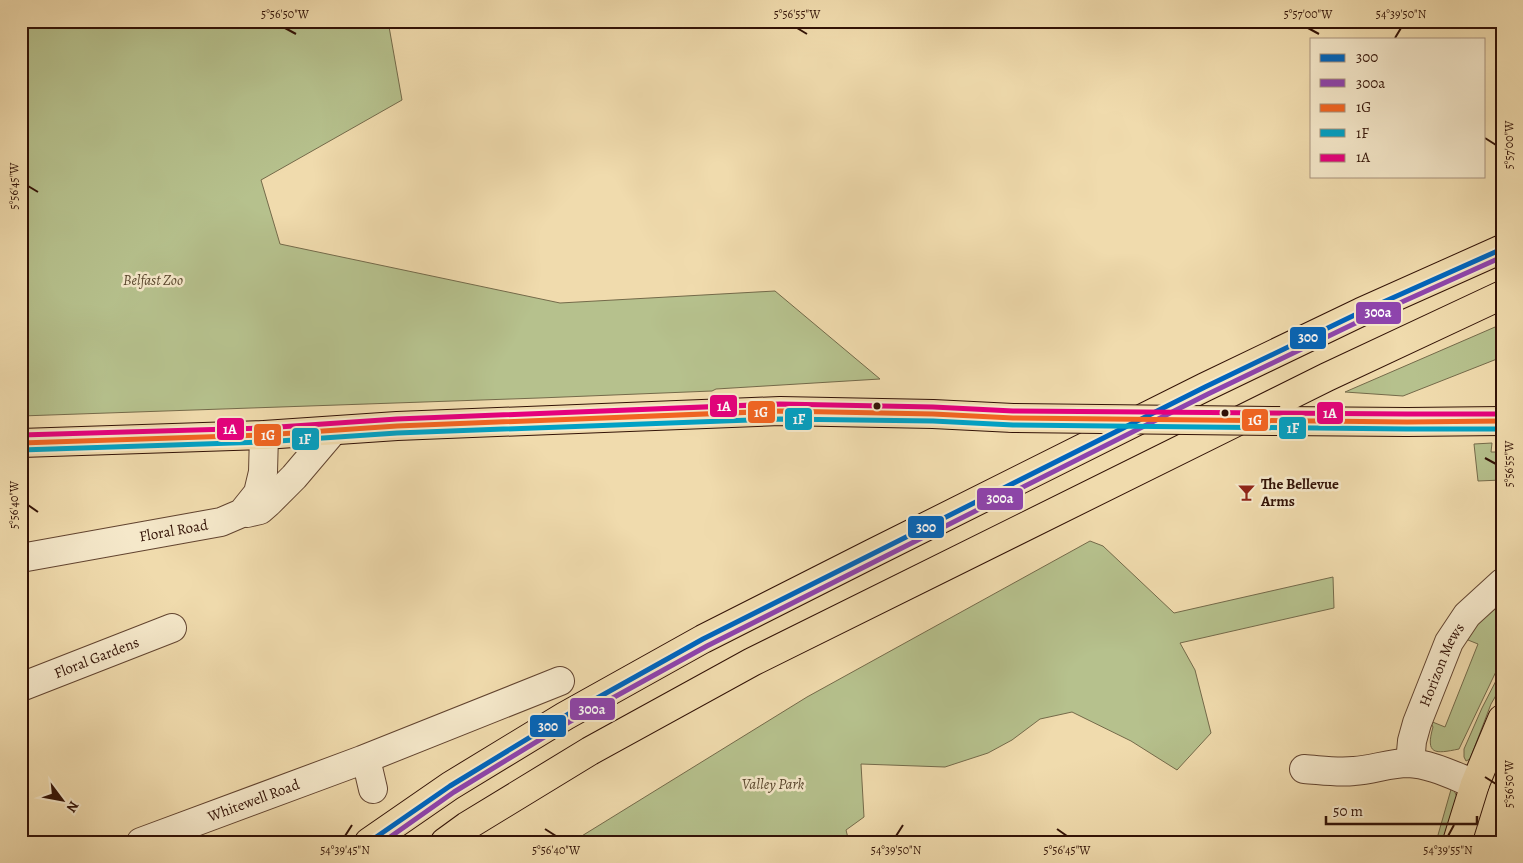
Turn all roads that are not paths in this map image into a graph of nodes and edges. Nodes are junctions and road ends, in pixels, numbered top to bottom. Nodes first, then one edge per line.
1 (1502, 249) edge
2 (1502, 295) edge
3 (1502, 421) edge
4 (333, 431) junction
5 (264, 435) junction
6 (21, 443) edge
7 (242, 513) junction
8 (21, 558) edge
9 (1502, 583) edge
10 (172, 628) dead end
11 (560, 681) dead end
12 (21, 687) edge
13 (1502, 719) edge
14 (366, 759) junction
15 (1410, 763) junction
16 (1304, 768) dead end
17 (1475, 784) junction
18 (373, 789) dead end
19 (141, 842) edge
20 (369, 842) edge
21 (444, 842) edge
22 (1457, 842) edge

1 - 20 main road
2 - 21 main road
3 - 4 main road, bridge
4 - 5 main road
4 - 7 street, Floral Road
5 - 6 main road
5 - 7 street
7 - 8 street, Floral Road
9 - 15 street, Horizon Mews
10 - 12 street, Floral Gardens
11 - 14 street, Whitewell Road
13 - 17 main road
14 - 18 street
14 - 19 street, Whitewell Road
15 - 16 street
15 - 17 street
17 - 22 main road

